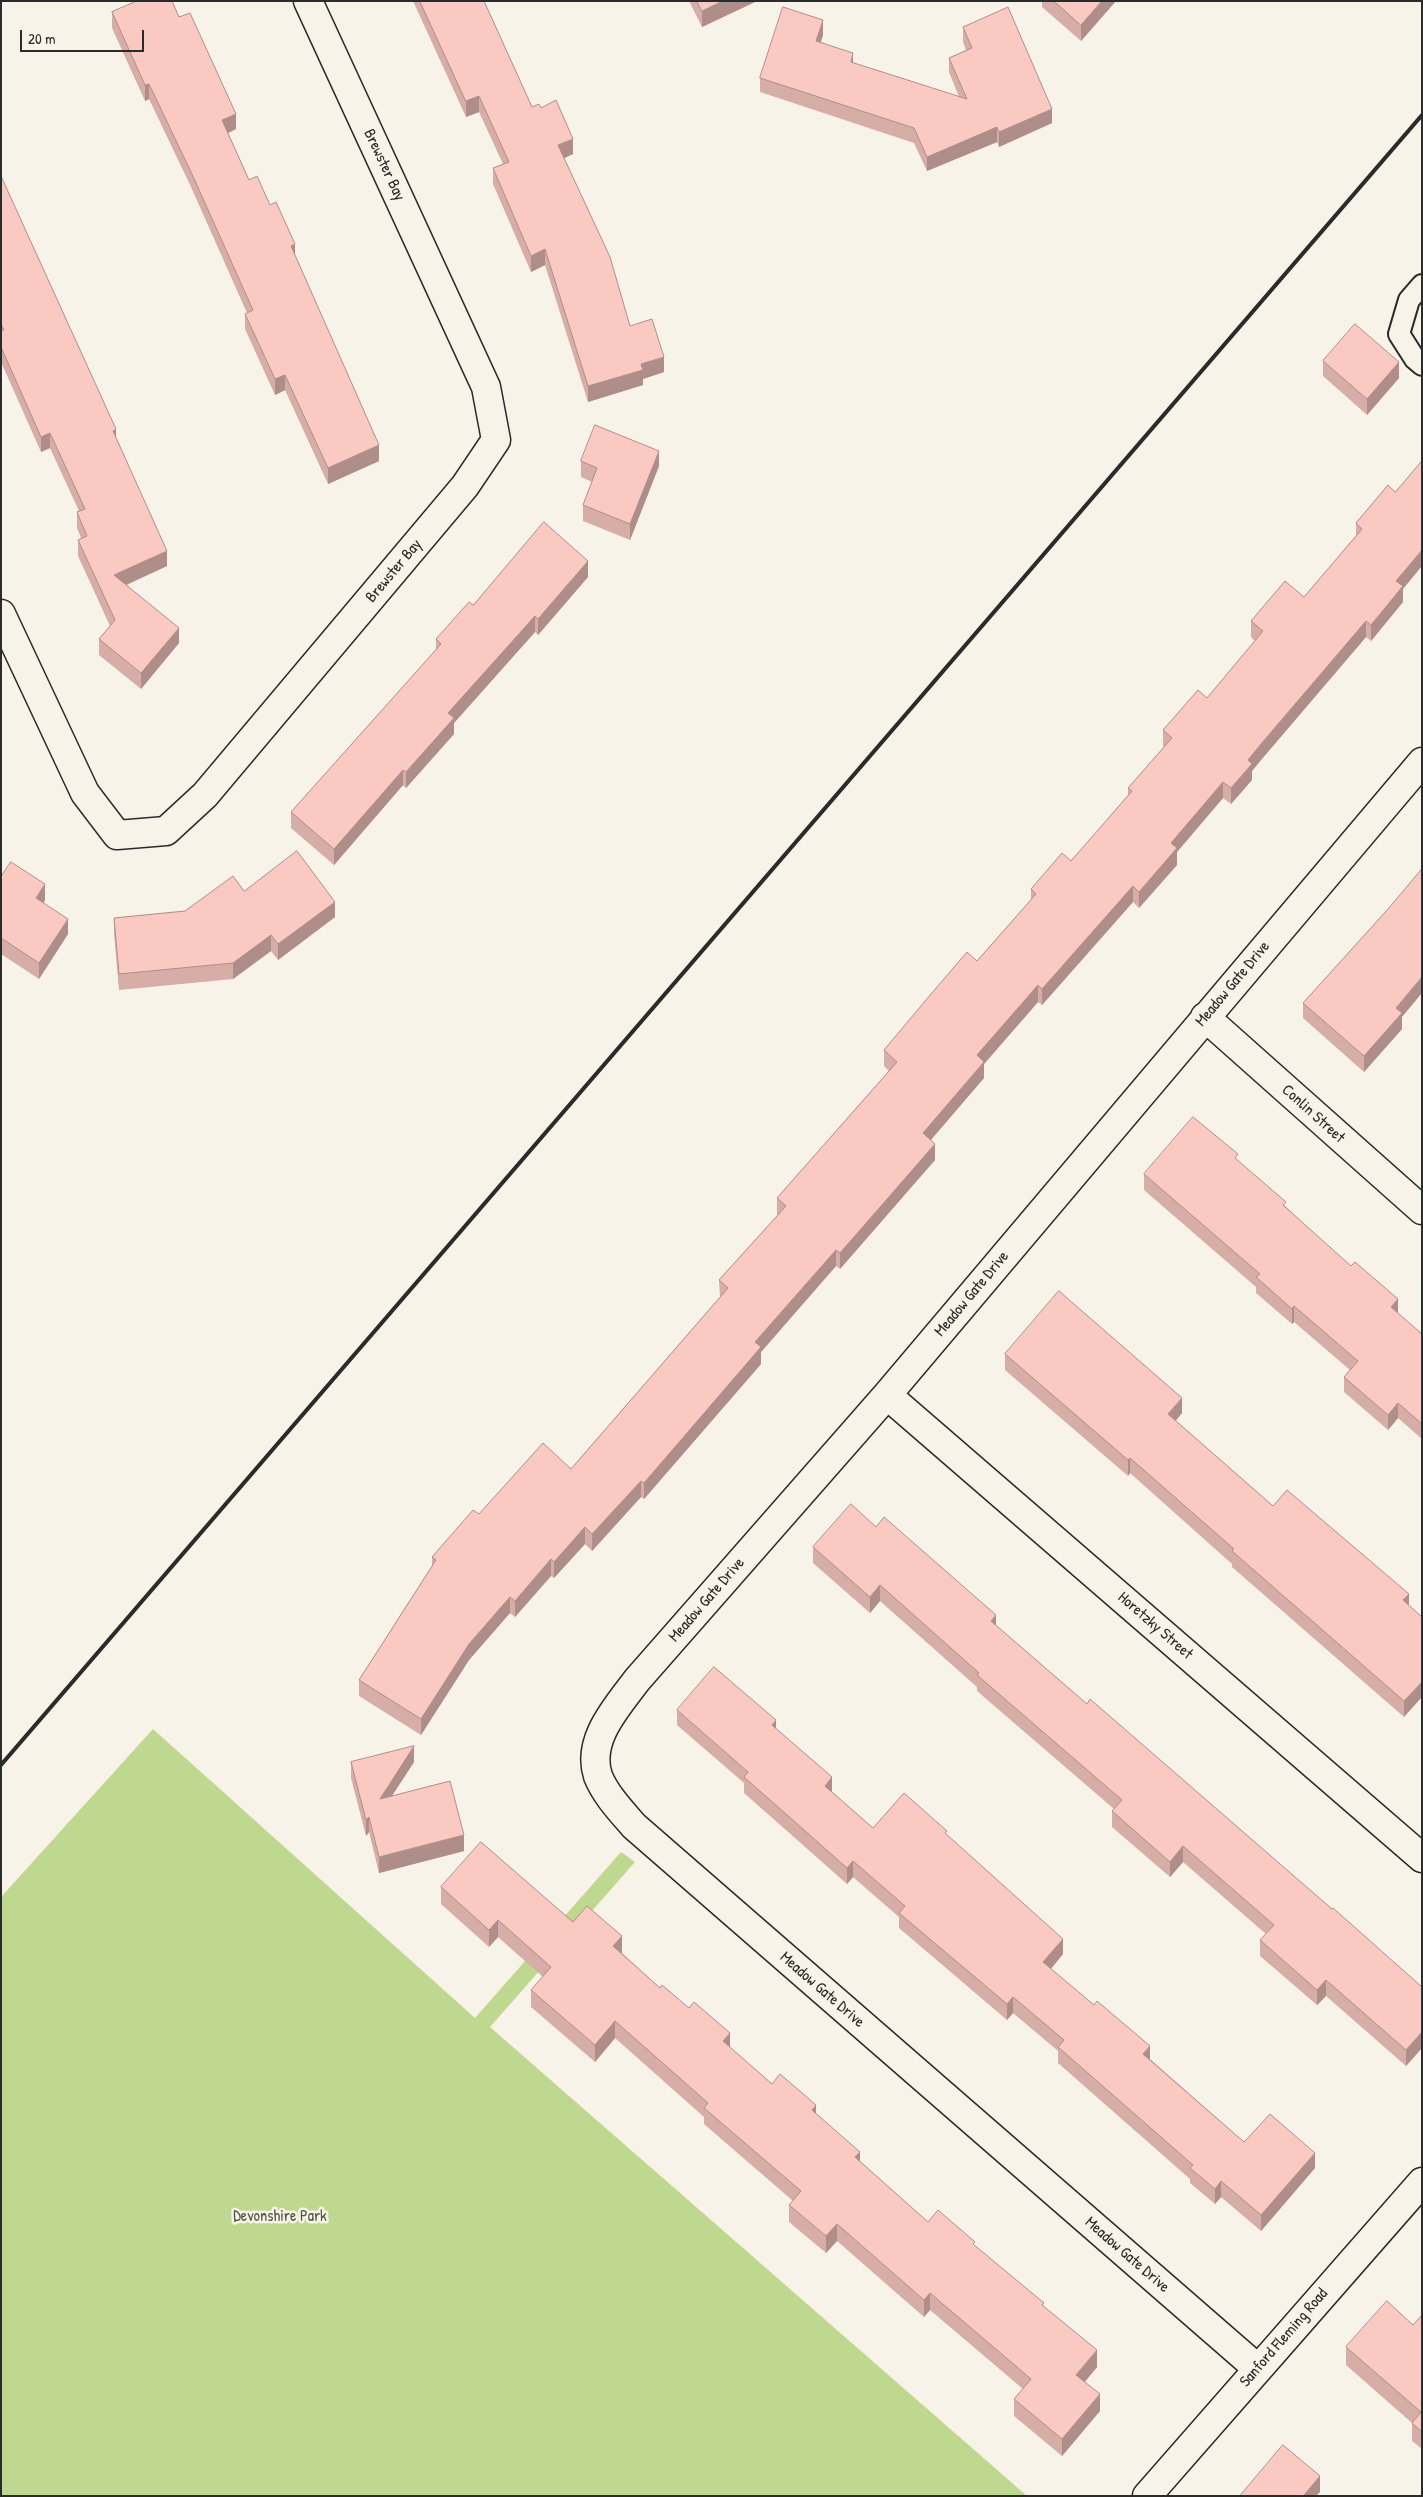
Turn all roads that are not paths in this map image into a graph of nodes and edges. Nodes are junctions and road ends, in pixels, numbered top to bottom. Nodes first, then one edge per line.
1 (308, 1) edge
2 (1422, 285) edge
3 (1422, 365) edge
4 (1, 614) edge
5 (1422, 762) edge
6 (1205, 1017) junction
7 (1422, 1210) edge
8 (887, 1395) junction
9 (1422, 1858) edge
10 (1422, 2182) edge
11 (1257, 2368) junction
12 (1147, 2496) edge

1 - 4 street, Brewster Bay
2 - 3 lane
5 - 6 street, Meadow Gate Drive
6 - 7 street, Conlin Street
6 - 8 street, Meadow Gate Drive
8 - 9 street, Horetzky Street
8 - 11 street, Meadow Gate Drive
10 - 11 street, Sanford Fleming Road
11 - 12 street, Sanford Fleming Road

